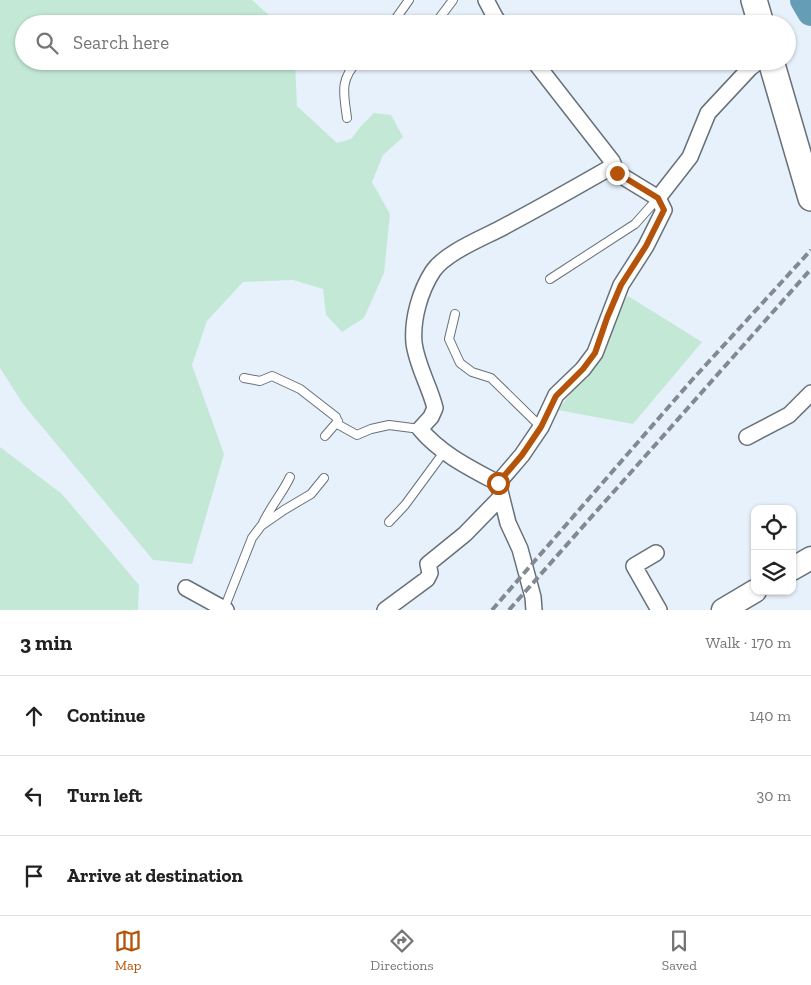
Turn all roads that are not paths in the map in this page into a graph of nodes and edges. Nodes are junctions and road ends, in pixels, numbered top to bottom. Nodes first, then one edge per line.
1 (409, 0) edge
2 (453, 0) edge
3 (486, 0) edge
4 (754, 0) edge
5 (398, 15) edge
6 (442, 15) edge
7 (494, 15) edge
8 (758, 15) edge
9 (351, 70) edge
10 (541, 70) edge
11 (748, 70) edge
12 (774, 70) edge
13 (347, 118) dead end
14 (614, 166) junction
15 (658, 198) junction
16 (811, 198) edge
17 (550, 279) dead end
18 (454, 314) dead end
19 (244, 378) dead end
20 (811, 393) edge
21 (338, 421) junction
22 (541, 427) junction
23 (420, 429) junction
24 (325, 436) dead end
25 (747, 437) dead end
26 (444, 452) junction
27 (290, 477) dead end
28 (324, 478) dead end
29 (500, 490) junction
30 (389, 522) dead end
31 (261, 526) junction
32 (656, 553) dead end
33 (811, 558) edge
34 (796, 567) edge
35 (186, 588) dead end
36 (751, 593) edge
37 (225, 609) edge
38 (386, 610) edge
39 (534, 610) edge
40 (658, 610) edge
41 (724, 610) edge

1 - 5 lane
2 - 6 lane
3 - 7 street
4 - 8 main road
9 - 13 lane
10 - 14 street
11 - 15 street
12 - 16 main road
14 - 15 street
14 - 23 street
15 - 17 lane
15 - 22 street
18 - 22 lane
19 - 21 lane
20 - 25 street
21 - 23 lane
21 - 24 lane
22 - 29 street
23 - 26 street
26 - 29 street
26 - 30 lane
27 - 31 lane
28 - 31 lane
29 - 38 street
29 - 39 street
31 - 37 lane
32 - 40 street
33 - 34 main road
35 - 37 street
36 - 41 main road

